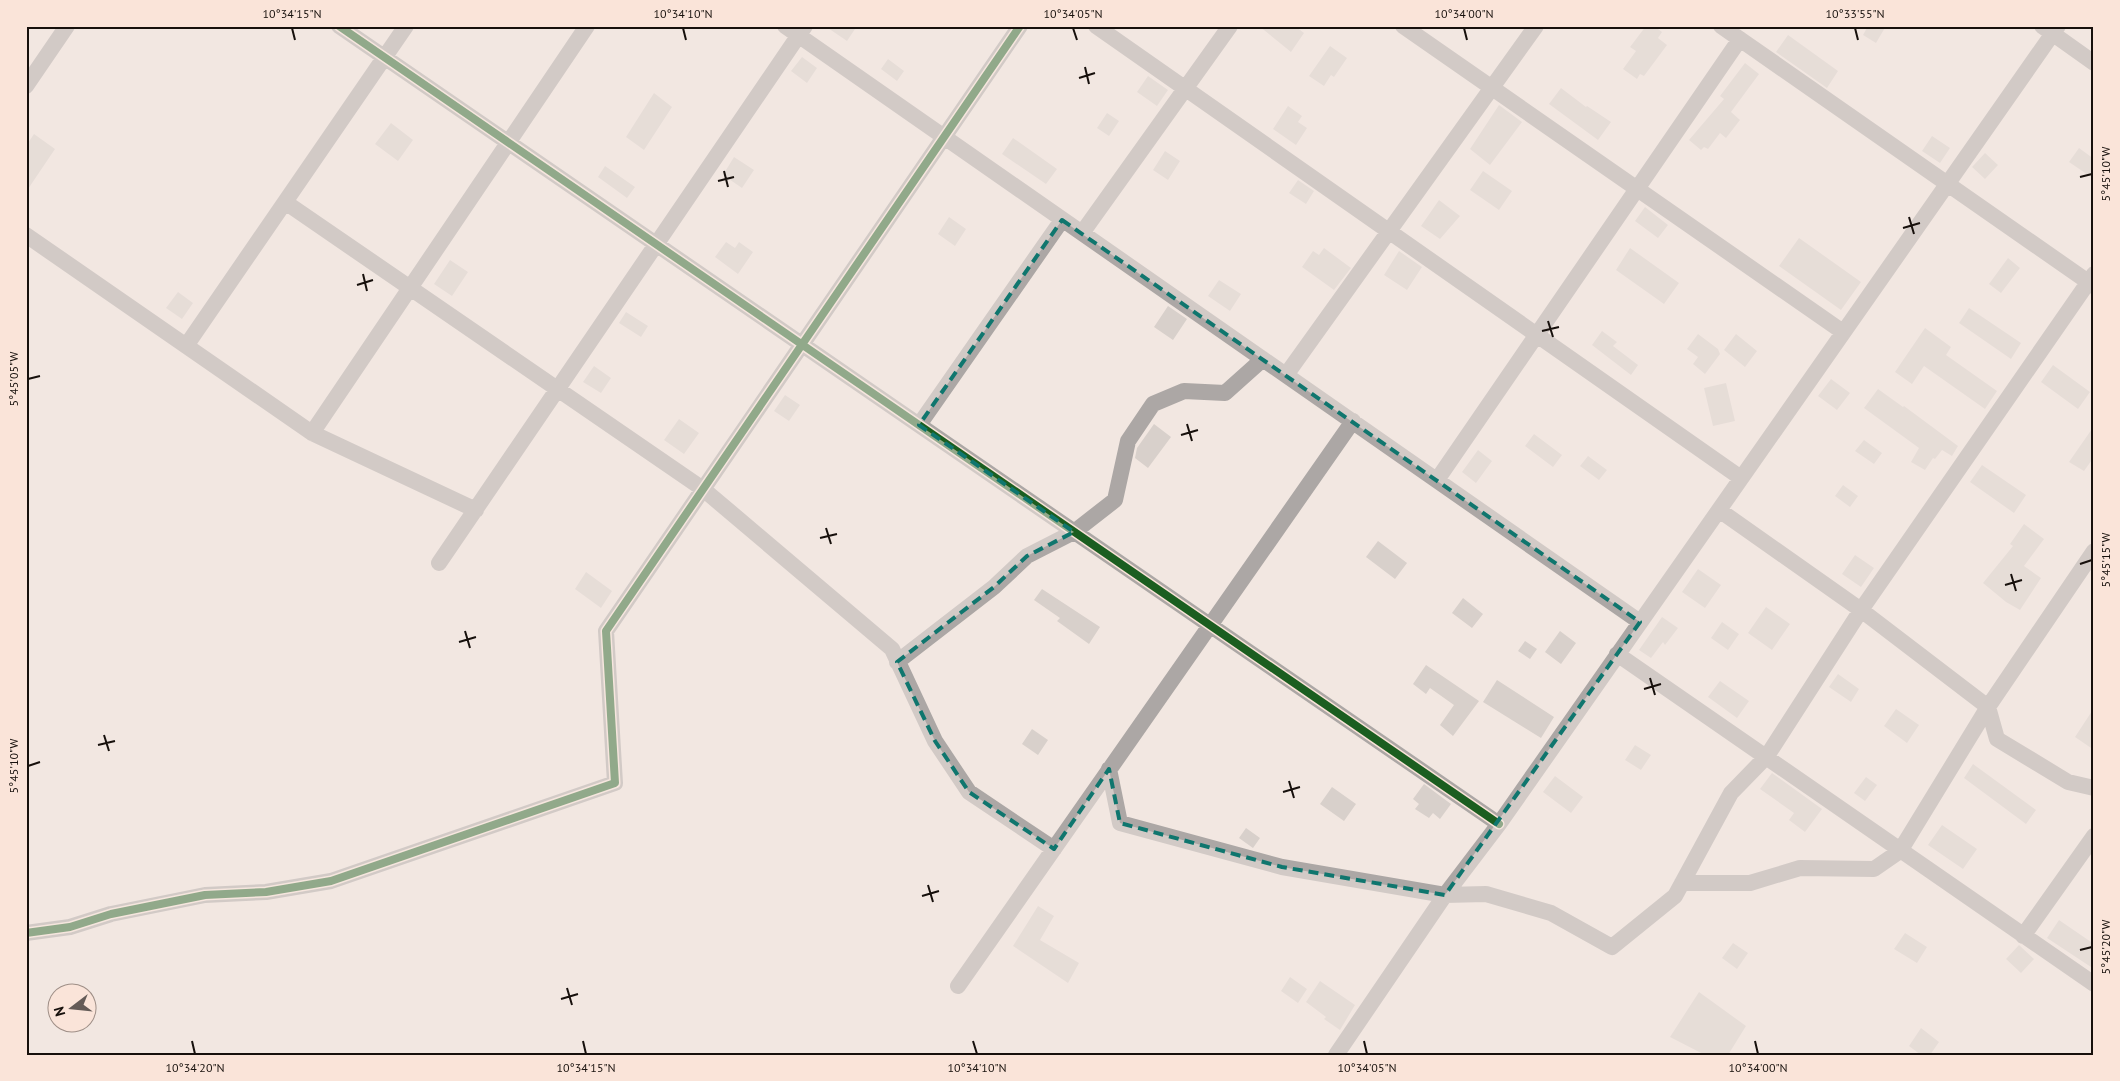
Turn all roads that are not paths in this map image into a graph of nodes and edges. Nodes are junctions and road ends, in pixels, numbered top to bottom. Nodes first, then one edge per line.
1 (67, 26) edge
2 (339, 26) edge
3 (406, 26) edge
4 (587, 26) edge
5 (785, 26) edge
6 (1020, 26) edge
7 (1096, 26) edge
8 (1230, 26) edge
9 (1402, 26) edge
10 (1536, 26) edge
11 (1721, 26) edge
12 (2051, 29) edge
13 (802, 31) edge
14 (1740, 39) junction
15 (384, 57) junction
16 (2094, 63) edge
17 (26, 86) edge
18 (1492, 88) junction
19 (1185, 89) junction
20 (944, 137) junction
21 (508, 143) junction
22 (1947, 184) junction
23 (1637, 189) junction
24 (285, 202) junction
25 (1062, 220) junction
26 (1389, 232) junction
27 (1082, 233) junction
28 (26, 235) edge
29 (656, 244) junction
30 (2092, 281) edge
31 (410, 288) junction
32 (1843, 332) junction
33 (1536, 335) junction
34 (802, 344) junction
35 (186, 346) junction
36 (1263, 359) junction
37 (1286, 375) junction
38 (558, 390) junction
39 (1353, 422) junction
40 (920, 425) junction
41 (312, 433) junction
42 (1741, 478) junction
43 (1436, 480) junction
44 (703, 489) junction
45 (476, 510) junction
46 (1718, 510) junction
47 (1074, 532) junction
48 (2094, 551) edge
49 (440, 563) dead end
50 (1860, 610) junction
51 (1640, 622) junction
52 (1210, 625) junction
53 (1617, 654) junction
54 (898, 662) junction
55 (1988, 708) junction
56 (1767, 756) junction
57 (1110, 770) junction
58 (2094, 788) edge
59 (1499, 824) junction
60 (2094, 836) edge
61 (1054, 849) junction
62 (1900, 851) junction
63 (1682, 883) junction
64 (1445, 895) junction
65 (26, 933) edge
66 (2023, 936) junction
67 (2094, 984) edge
68 (958, 986) dead end
69 (1336, 1055) edge

1 - 17 street
2 - 15 street
3 - 15 street
4 - 21 street
5 - 13 street
6 - 20 street
7 - 19 street
8 - 19 street
9 - 18 street
10 - 18 street
11 - 14 street
12 - 16 street
12 - 22 street
13 - 20 street
13 - 29 street
14 - 22 street
14 - 23 street
15 - 21 street
15 - 24 street
18 - 23 street
18 - 26 street
19 - 26 street
19 - 27 street
20 - 25 street
20 - 34 street
21 - 29 street
21 - 31 street
22 - 30 street
22 - 32 street
23 - 32 street
23 - 33 street
24 - 31 street
24 - 35 street
25 - 27 street
25 - 40 street
26 - 33 street
26 - 37 street
27 - 36 street
28 - 35 street
29 - 34 street
29 - 38 street
30 - 50 street
31 - 38 street
31 - 41 street
32 - 42 street
33 - 42 street
33 - 43 street
34 - 40 street
34 - 44 street
35 - 41 street
36 - 37 street
36 - 47 street
37 - 39 street
38 - 44 street
38 - 45 street
39 - 43 street
39 - 52 street
40 - 47 street
41 - 45 street
42 - 46 street
43 - 51 street
44 - 54 street
44 - 65 street
45 - 49 street
46 - 50 street
46 - 51 street
47 - 52 street
47 - 54 street
48 - 55 street
50 - 55 street
50 - 56 street
51 - 53 street
52 - 57 street
52 - 59 street
53 - 56 street
53 - 59 street
54 - 61 street
55 - 58 street
55 - 62 street
56 - 62 street
56 - 63 street
57 - 61 street
57 - 64 street
59 - 64 street
60 - 66 street
61 - 68 street
62 - 63 street
62 - 66 street
63 - 64 street
64 - 69 street
66 - 67 street

